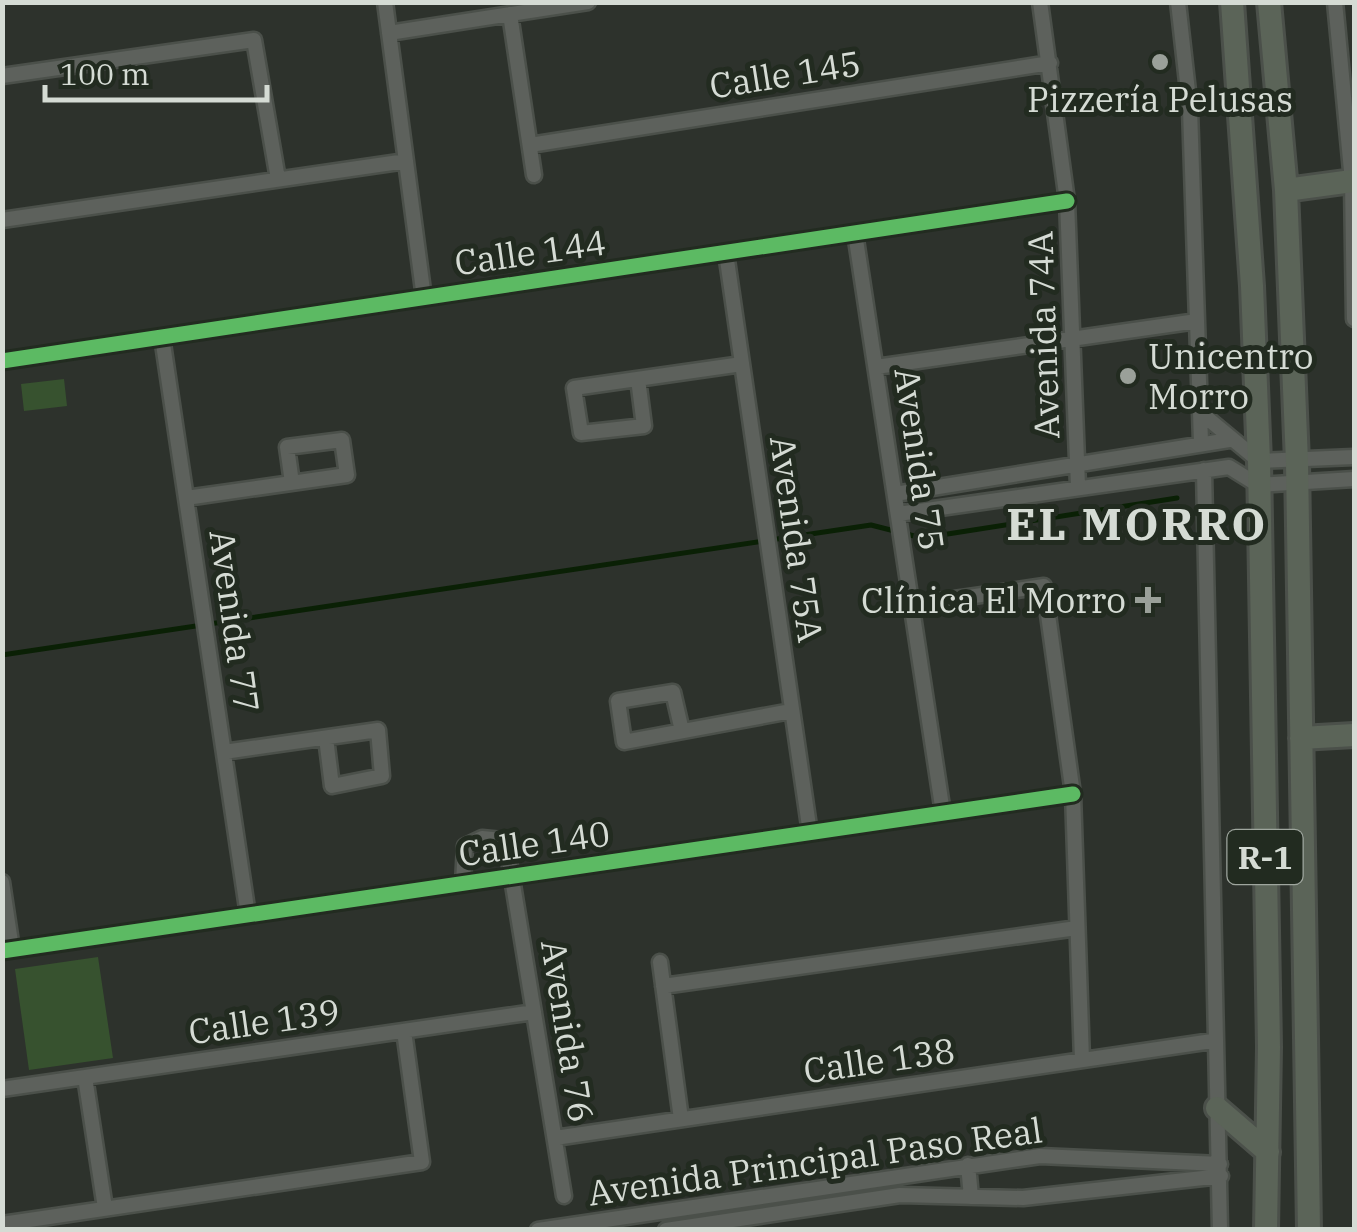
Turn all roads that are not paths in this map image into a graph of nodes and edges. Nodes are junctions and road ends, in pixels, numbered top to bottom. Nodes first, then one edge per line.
1 (385, 2) edge
2 (588, 2) edge
3 (1040, 2) edge
4 (1178, 2) edge
5 (1232, 2) edge
6 (1269, 2) edge
7 (1335, 2) edge
8 (510, 14) junction
9 (389, 33) junction
10 (1050, 63) junction
11 (2, 76) edge
12 (530, 145) junction
13 (406, 160) junction
14 (534, 174) dead end
15 (278, 180) junction
16 (1352, 181) junction
17 (1286, 190) junction
18 (1067, 202) junction
19 (2, 220) edge
20 (856, 233) junction
21 (726, 253) junction
22 (424, 298) junction
23 (1354, 319) edge
24 (1198, 321) junction
25 (1073, 336) junction
26 (162, 337) junction
27 (2, 361) edge
28 (742, 364) junction
29 (876, 366) junction
30 (638, 379) junction
31 (1201, 413) junction
32 (1229, 440) junction
33 (1202, 442) junction
34 (1354, 457) edge
35 (1078, 466) junction
36 (1204, 470) junction
37 (1258, 473) junction
38 (1297, 474) junction
39 (1354, 479) edge
40 (292, 482) junction
41 (1078, 486) junction
42 (895, 494) junction
43 (186, 498) junction
44 (898, 518) junction
45 (912, 605) junction
46 (790, 711) junction
47 (682, 731) junction
48 (1354, 735) edge
49 (326, 738) junction
50 (1301, 738) junction
51 (224, 752) junction
52 (1073, 794) junction
53 (943, 813) junction
54 (810, 832) junction
55 (512, 876) junction
56 (2, 882) edge
57 (463, 883) junction
58 (248, 915) junction
59 (1076, 928) junction
60 (8, 950) edge
61 (660, 962) dead end
62 (664, 986) junction
63 (534, 1012) junction
64 (404, 1031) junction
65 (1212, 1041) junction
66 (1082, 1060) junction
67 (86, 1077) junction
68 (2, 1090) edge
69 (1217, 1108) junction
70 (681, 1119) junction
71 (554, 1138) junction
72 (1268, 1152) junction
73 (968, 1165) junction
74 (1221, 1170) junction
75 (564, 1196) dead end
76 (745, 1197) junction
77 (970, 1197) junction
78 (105, 1208) junction
79 (747, 1223) edge
80 (2, 1224) edge
81 (538, 1230) edge
82 (666, 1230) edge
83 (1220, 1230) edge
84 (1266, 1230) edge
85 (1309, 1230) edge

1 - 9 street
2 - 8 street
3 - 10 street, Avenida 74A
4 - 24 street
5 - 37 main road, R-1
6 - 17 main road, R-1
7 - 16 street
8 - 9 street
8 - 12 street
9 - 13 street
10 - 12 street, Calle 145
10 - 18 street, Avenida 74A
11 - 15 street
12 - 14 street
13 - 15 street
13 - 22 street
15 - 19 street
16 - 17 main road
16 - 23 street
17 - 38 main road, R-1
18 - 20 street, Calle 144
18 - 25 street, Avenida 74A
20 - 21 street, Calle 144
20 - 29 street, Avenida 75
21 - 22 street, Calle 144
21 - 28 street, Avenida 75A
22 - 26 street, Calle 144
24 - 25 street
24 - 31 street
25 - 29 street
25 - 35 street, Avenida 74A
26 - 27 street, Calle 144
26 - 43 street, Avenida 77
28 - 30 street
28 - 46 street, Avenida 75A
29 - 42 street, Avenida 75
30 - 30 street
31 - 32 street
31 - 33 street
32 - 33 street
32 - 37 street
33 - 35 street
34 - 38 street
35 - 41 street, Avenida 74A
35 - 42 street
36 - 37 street
36 - 41 street
36 - 65 street
37 - 38 street
37 - 38 street
37 - 72 main road, R-1
38 - 39 street
38 - 50 main road, R-1
40 - 40 street
40 - 43 street
41 - 44 street
42 - 44 street, Avenida 75
43 - 51 street, Avenida 77
44 - 45 street, Avenida 75
45 - 52 street
45 - 53 street, Avenida 75
46 - 47 street
46 - 54 street, Avenida 75A
47 - 47 street
48 - 50 main road
49 - 49 street
49 - 51 street
50 - 85 main road, R-1
51 - 58 street, Avenida 77
52 - 53 street, Calle 140
52 - 59 street
53 - 54 street, Calle 140
54 - 55 street, Calle 140
55 - 57 street, Calle 140
55 - 57 street
55 - 63 street, Avenida 76
56 - 60 street
57 - 58 street, Calle 140
58 - 60 street, Calle 140
59 - 62 street
59 - 66 street
61 - 62 street
62 - 70 street
63 - 64 street, Calle 139
63 - 71 street, Avenida 76
64 - 67 street, Calle 139
64 - 78 street
65 - 66 street, Calle 138
65 - 69 street
66 - 70 street, Calle 138
67 - 68 street, Calle 139
67 - 78 street
69 - 72 main road
69 - 74 street
70 - 71 street, Calle 138
71 - 75 street, Avenida 76
72 - 84 main road, R-1
73 - 74 street, Avenida Principal Paso Real
73 - 76 street, Avenida Principal Paso Real
73 - 77 street
74 - 77 street, Avenida Principal Paso Real
74 - 83 street
76 - 79 street
76 - 81 street, Avenida Principal Paso Real
77 - 79 street, Avenida Principal Paso Real
78 - 80 street
79 - 82 street, Avenida Principal Paso Real

